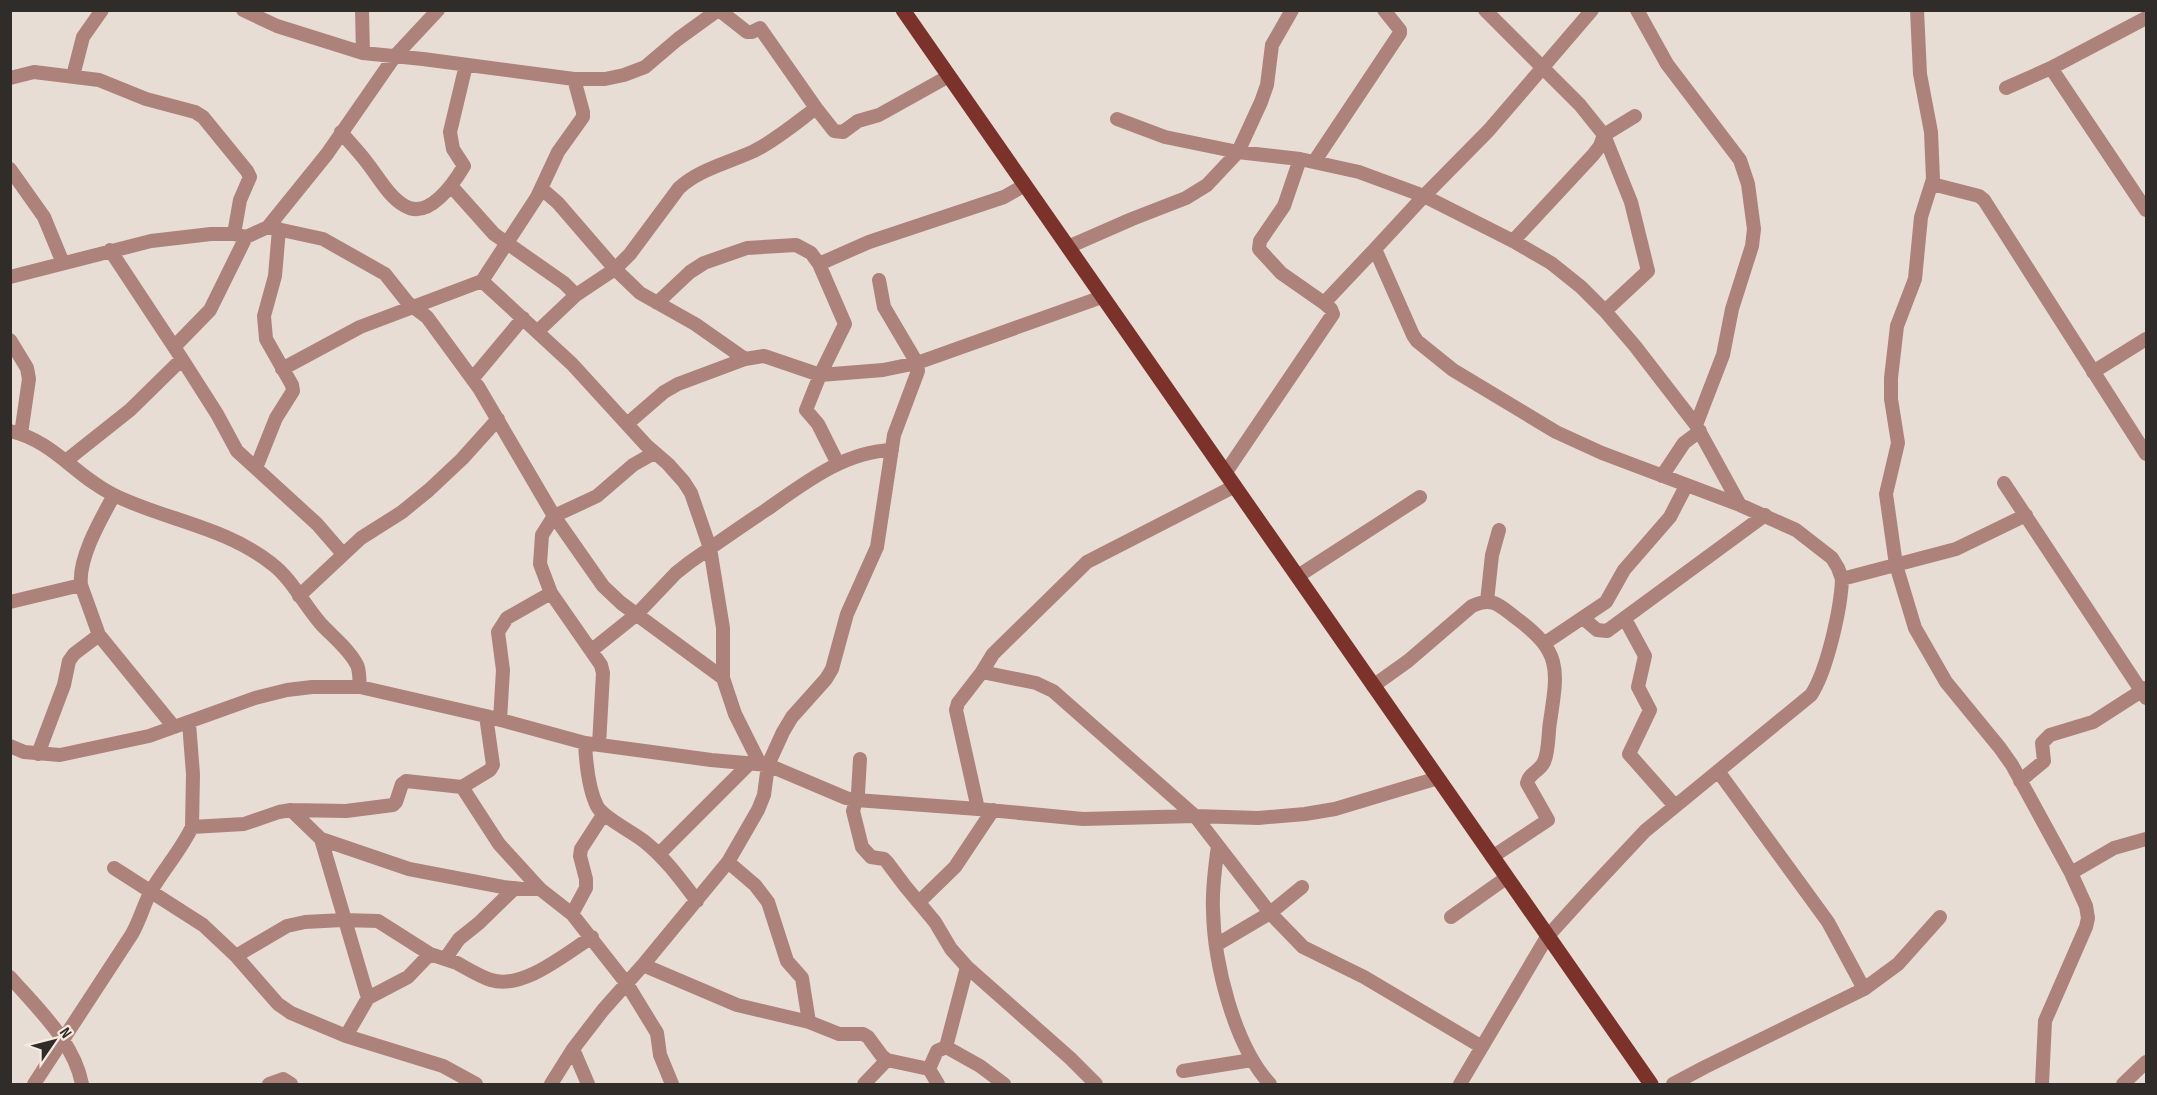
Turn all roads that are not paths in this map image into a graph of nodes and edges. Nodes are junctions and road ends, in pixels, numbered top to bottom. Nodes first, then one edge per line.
1 (102, 10) edge
2 (243, 10) edge
3 (362, 10) edge
4 (438, 10) edge
5 (718, 10) edge
6 (903, 10) edge
7 (1292, 10) edge
8 (1384, 10) edge
9 (1485, 10) edge
10 (1592, 10) edge
11 (1637, 10) edge
12 (1917, 10) edge
13 (2146, 18) edge
14 (363, 53) junction
15 (395, 56) junction
16 (466, 65) junction
17 (2051, 68) junction
18 (1542, 69) junction
19 (73, 76) junction
20 (948, 76) junction
21 (10, 78) edge
22 (574, 79) junction
23 (2007, 88) dead end
24 (816, 108) junction
25 (1635, 116) dead end
26 (1118, 119) dead end
27 (342, 132) junction
28 (1604, 135) junction
29 (1238, 152) junction
30 (1300, 159) junction
31 (1314, 162) junction
32 (10, 169) edge
33 (1932, 184) junction
34 (1025, 185) junction
35 (452, 187) junction
36 (542, 189) junction
37 (1424, 196) junction
38 (2146, 210) edge
39 (274, 228) junction
40 (240, 235) junction
41 (1513, 241) junction
42 (506, 243) junction
43 (1068, 247) junction
44 (1375, 249) junction
45 (110, 250) junction
46 (63, 263) junction
47 (819, 264) junction
48 (615, 269) junction
49 (10, 277) edge
50 (879, 280) dead end
51 (482, 281) junction
52 (576, 295) junction
53 (1102, 297) junction
54 (657, 303) junction
55 (1324, 303) junction
56 (414, 308) junction
57 (1605, 311) junction
58 (523, 318) junction
59 (538, 331) junction
60 (2146, 339) edge
61 (10, 340) edge
62 (178, 352) junction
63 (745, 359) junction
64 (917, 363) junction
65 (282, 369) junction
66 (2093, 372) junction
67 (820, 375) junction
68 (472, 378) junction
69 (498, 419) junction
70 (627, 424) junction
71 (1698, 428) junction
72 (16, 433) edge
73 (892, 450) junction
74 (654, 453) junction
75 (2146, 454) edge
76 (67, 460) junction
77 (838, 464) junction
78 (256, 468) junction
79 (1226, 472) junction
80 (1662, 476) junction
81 (2004, 483) dead end
82 (1235, 486) junction
83 (1686, 486) junction
84 (114, 495) junction
85 (1420, 497) dead end
86 (1740, 505) junction
87 (1766, 515) junction
88 (2026, 515) junction
89 (554, 516) junction
90 (1499, 530) dead end
91 (710, 548) junction
92 (343, 554) junction
93 (1896, 565) junction
94 (1298, 576) junction
95 (1842, 579) junction
96 (81, 585) junction
97 (551, 593) junction
98 (299, 596) junction
99 (1487, 601) junction
100 (10, 602) edge
101 (637, 614) junction
102 (1583, 618) junction
103 (1625, 619) junction
104 (99, 635) junction
105 (1545, 643) junction
106 (592, 650) junction
107 (982, 672) junction
108 (723, 678) junction
109 (1373, 686) junction
110 (360, 687) junction
111 (2145, 692) edge
112 (493, 718) junction
113 (189, 723) junction
114 (174, 727) junction
115 (585, 743) junction
116 (600, 745) junction
117 (10, 746) edge
118 (38, 754) junction
119 (860, 759) dead end
120 (759, 764) junction
121 (1718, 771) junction
122 (1437, 778) junction
123 (2020, 781) junction
124 (462, 787) junction
125 (856, 800) junction
126 (1675, 806) junction
127 (978, 808) junction
128 (291, 810) junction
129 (993, 810) junction
130 (603, 815) junction
131 (1195, 816) junction
132 (192, 827) junction
133 (321, 839) junction
134 (2146, 839) edge
135 (1218, 846) junction
136 (659, 854) junction
137 (1492, 857) junction
138 (728, 862) junction
139 (114, 868) dead end
140 (2071, 873) junction
141 (1506, 878) junction
142 (1302, 887) dead end
143 (515, 888) junction
144 (540, 889) junction
145 (150, 892) junction
146 (697, 901) junction
147 (919, 902) junction
148 (1270, 913) junction
149 (572, 914) junction
150 (1451, 916) dead end
151 (1940, 917) dead end
152 (343, 920) junction
153 (592, 938) junction
154 (1548, 938) junction
155 (1216, 945) junction
156 (430, 954) junction
157 (236, 956) junction
158 (445, 959) junction
159 (643, 965) junction
160 (967, 967) junction
161 (10, 977) edge
162 (627, 984) junction
163 (1864, 990) junction
164 (368, 998) junction
165 (809, 1022) junction
166 (346, 1036) junction
167 (63, 1040) junction
168 (946, 1047) junction
169 (1482, 1047) junction
170 (573, 1049) junction
171 (887, 1059) junction
172 (1252, 1060) junction
173 (2146, 1062) edge
174 (928, 1069) junction
175 (1183, 1071) dead end
176 (34, 1084) edge
177 (82, 1084) edge
178 (268, 1084) edge
179 (291, 1084) edge
180 (476, 1084) edge
181 (551, 1084) edge
182 (588, 1084) edge
183 (672, 1084) edge
184 (864, 1084) edge
185 (938, 1084) edge
186 (1004, 1084) edge
187 (1096, 1084) edge
188 (1270, 1084) edge
189 (1460, 1084) edge
190 (1651, 1084) edge
191 (1673, 1084) edge
192 (2042, 1084) edge
193 (2123, 1084) edge

1 - 19 street
2 - 14 street
3 - 14 street
4 - 15 street
5 - 22 street
5 - 24 street
6 - 20 main road
7 - 29 street
8 - 31 street
9 - 18 street
10 - 18 street
11 - 71 street
12 - 33 street
13 - 17 street
14 - 15 street
15 - 16 street
15 - 27 street
16 - 22 street
16 - 35 street
17 - 23 street
17 - 38 street
18 - 28 street
18 - 37 street
19 - 21 street
19 - 40 street
20 - 24 street
20 - 34 main road
22 - 36 street
24 - 48 street
25 - 28 street
26 - 29 street
27 - 35 street
27 - 39 street
28 - 41 street
28 - 57 street
29 - 30 street
29 - 43 street
30 - 31 street
30 - 55 street
31 - 37 street
32 - 46 street
33 - 66 street
33 - 93 street
34 - 43 main road
34 - 47 street
35 - 42 street
36 - 42 street
36 - 48 street
37 - 41 street
37 - 44 street
39 - 40 street
39 - 56 street
39 - 65 street
40 - 45 street
40 - 62 street
41 - 57 street
42 - 51 street
42 - 52 street
43 - 53 main road
44 - 55 street
44 - 80 street
45 - 46 street
45 - 62 street
46 - 49 street
47 - 54 street
47 - 67 street
48 - 52 street
48 - 54 street
50 - 64 street
51 - 56 street
51 - 58 street
52 - 59 street
53 - 64 street
53 - 79 main road
54 - 63 street
55 - 79 street
56 - 65 street
56 - 68 street
57 - 71 street
58 - 59 street
58 - 68 street
59 - 70 street
60 - 66 street
61 - 72 street
62 - 76 street
62 - 78 street
63 - 67 street
63 - 70 street
64 - 67 street
64 - 73 street
65 - 78 street
66 - 75 street
67 - 77 street
68 - 69 street
69 - 89 street
69 - 92 street
70 - 74 street
71 - 80 street
71 - 86 street
72 - 76 street
73 - 77 street
73 - 120 street
74 - 89 street
74 - 91 street
76 - 84 street
77 - 91 street
78 - 92 street
79 - 82 main road
80 - 83 street
81 - 88 street
82 - 94 main road
82 - 107 street
83 - 86 street
83 - 102 street
84 - 96 street
84 - 98 street
85 - 94 street
86 - 87 street
87 - 95 street
87 - 103 street
88 - 93 street
88 - 111 street
89 - 97 street
89 - 101 street
90 - 99 street
91 - 101 street
91 - 108 street
92 - 98 street
93 - 95 street
93 - 123 street
94 - 109 main road
95 - 121 street
96 - 100 street
96 - 104 street
97 - 106 street
97 - 112 street
98 - 110 street
99 - 105 street
99 - 109 street
101 - 106 street
101 - 108 street
102 - 103 street
102 - 105 street
103 - 126 street
104 - 114 street
104 - 118 street
105 - 137 street
106 - 116 street
107 - 127 street
107 - 131 street
108 - 120 street
109 - 122 main road
110 - 112 street
110 - 113 street
111 - 123 street
112 - 115 street
112 - 124 street
113 - 114 street
113 - 132 street
114 - 118 street
115 - 116 street
115 - 130 street
116 - 120 street
117 - 118 street
119 - 125 street
120 - 125 street
120 - 136 street
120 - 138 street
121 - 126 street
121 - 163 street
122 - 131 street
122 - 137 main road
123 - 140 street
124 - 128 street
124 - 144 street
125 - 127 street
125 - 147 street
126 - 154 street
127 - 129 street
128 - 132 street
128 - 133 street
129 - 131 street
129 - 147 street
130 - 136 street
130 - 149 street
131 - 135 street
132 - 145 street
133 - 143 street
133 - 152 street
134 - 140 street
135 - 148 street
135 - 155 street
136 - 146 street
137 - 141 main road
138 - 146 street
138 - 165 street
139 - 145 street
140 - 192 street
141 - 150 street
141 - 154 main road
142 - 148 street
143 - 144 street
143 - 158 street
144 - 149 street
145 - 157 street
145 - 167 street
146 - 159 street
147 - 160 street
148 - 155 street
148 - 169 street
149 - 153 street
151 - 163 street
152 - 156 street
152 - 157 street
152 - 164 street
153 - 158 street
153 - 162 street
154 - 169 street
154 - 190 main road
155 - 172 street
156 - 158 street
156 - 164 street
157 - 166 street
159 - 162 street
159 - 165 street
160 - 168 street
160 - 187 street
161 - 167 street
162 - 170 street
162 - 183 street
163 - 191 street
164 - 166 street
165 - 171 street
166 - 180 street
167 - 176 street
167 - 177 street
168 - 174 street
168 - 186 street
169 - 189 street
170 - 181 street
170 - 182 street
171 - 174 street
171 - 184 street
172 - 175 street
172 - 188 street
173 - 193 street
174 - 185 street
178 - 179 street

